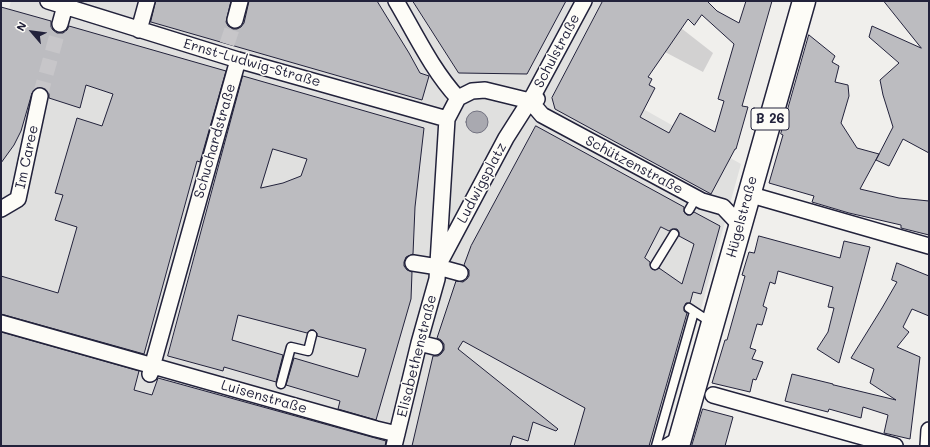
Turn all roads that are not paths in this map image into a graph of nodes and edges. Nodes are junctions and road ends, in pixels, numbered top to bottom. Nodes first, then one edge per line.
1 (48, 1) edge
2 (147, 1) edge
3 (240, 1) edge
4 (396, 1) edge
5 (584, 1) edge
6 (804, 1) edge
7 (65, 6) junction
8 (235, 20) tunnel mouth
9 (60, 24) tunnel mouth
10 (140, 30) junction
11 (230, 53) junction
12 (40, 96) tunnel mouth
13 (458, 98) junction
14 (533, 100) junction
15 (444, 118) junction
16 (748, 194) junction
17 (2, 207) edge
18 (740, 224) junction
19 (674, 234) dead end
20 (929, 246) edge
21 (412, 263) dead end
22 (655, 265) dead end
23 (437, 273) junction
24 (460, 273) dead end
25 (1, 323) edge
26 (713, 324) junction
27 (312, 335) dead end
28 (419, 343) junction
29 (435, 347) dead end
30 (151, 370) junction
31 (281, 384) dead end
32 (713, 395) dead end
33 (929, 430) edge
34 (377, 432) joint
35 (396, 440) edge
36 (679, 440) edge
37 (656, 446) edge
38 (661, 446) edge
39 (895, 446) edge
40 (928, 446) edge

1 - 7 street, Ernst-Ludwig-Straße
2 - 10 street
3 - 8 street
4 - 13 street
5 - 14 street, Schulstraße
6 - 16 main road, Hügelstraße / B 26
7 - 9 street
7 - 10 street, Ernst-Ludwig-Straße
10 - 11 street, Ernst-Ludwig-Straße
11 - 15 street, Ernst-Ludwig-Straße
11 - 30 street, Schuchardstraße
12 - 17 street, Im Caree
13 - 14 street
13 - 15 street, Ludwigsplatz
14 - 18 street, Schützenstraße
14 - 23 street, Ludwigsplatz
15 - 23 street, Ludwigsplatz
16 - 18 main road, Hügelstraße / B 26
16 - 20 street
18 - 26 main road, Hügelstraße / B 26
19 - 22 lane
21 - 23 street
23 - 24 street
23 - 28 street, Elisabethenstraße
25 - 30 street, Luisenstraße
26 - 36 main road, Hügelstraße / B 26
26 - 37 lane
27 - 31 lane
28 - 29 street
28 - 35 street, Elisabethenstraße
30 - 34 street, Luisenstraße
32 - 39 street
33 - 40 street
34 - 35 street, Elisabethenstraße
36 - 38 lane, Hügelstraße

